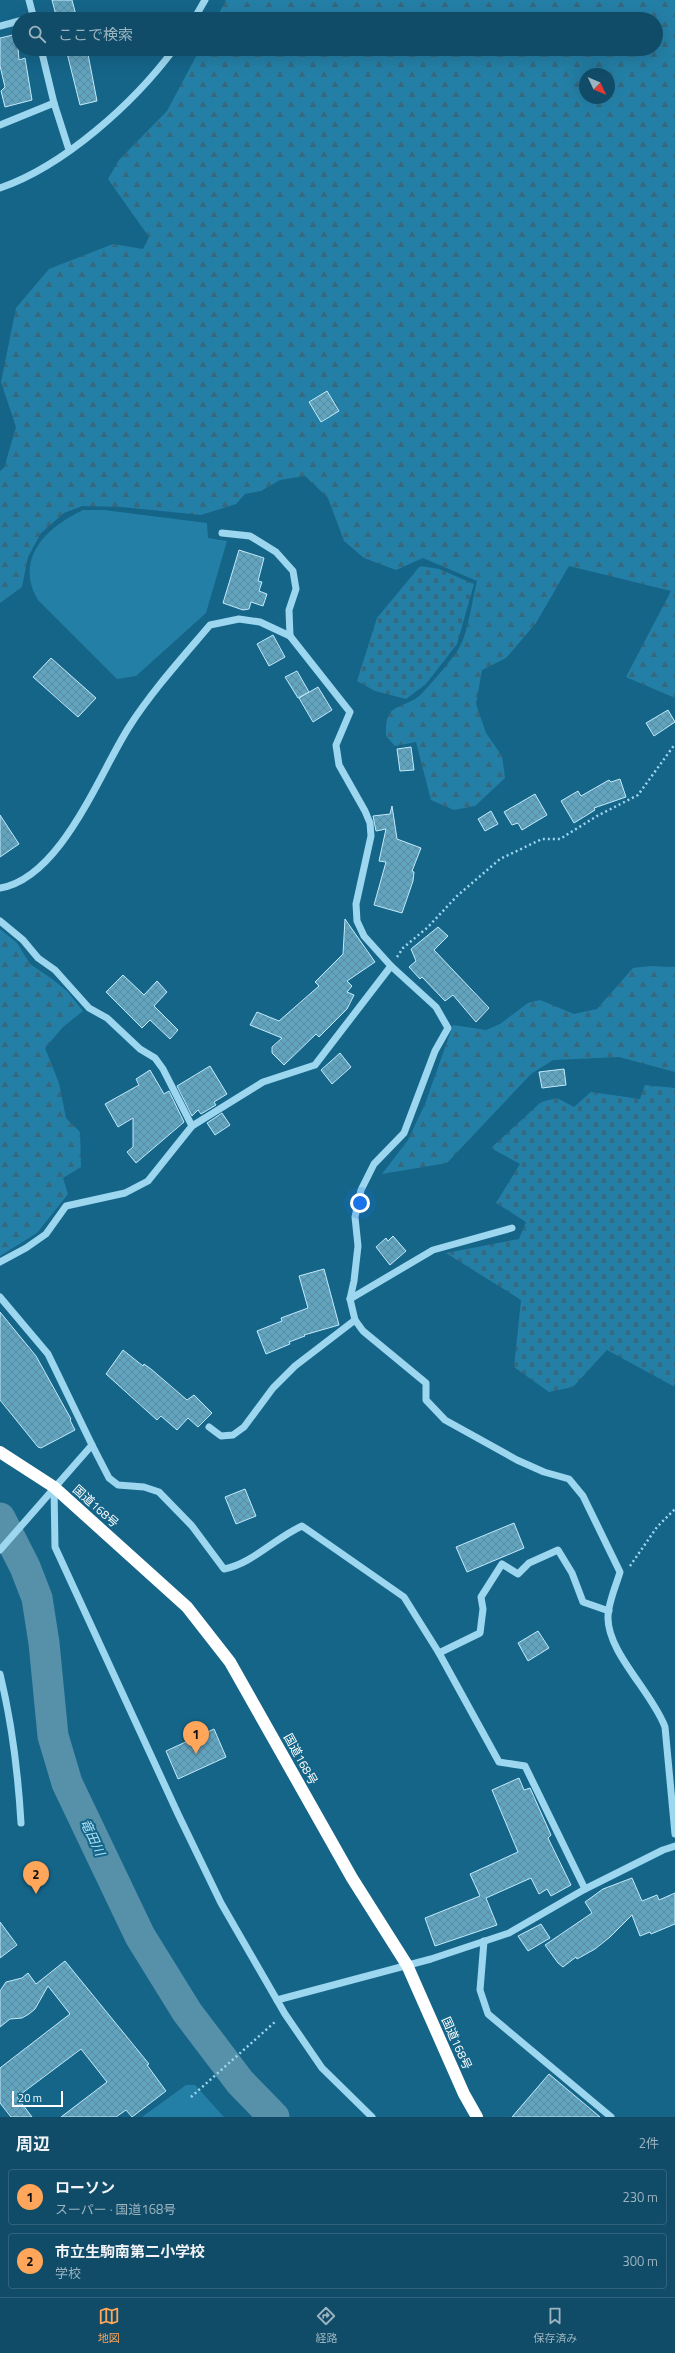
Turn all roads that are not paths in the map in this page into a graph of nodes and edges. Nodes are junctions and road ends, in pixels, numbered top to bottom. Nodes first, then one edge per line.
1 (29, 0) edge
2 (205, 0) edge
3 (30, 12) edge
4 (198, 12) edge
5 (12, 23) edge
6 (0, 26) edge
7 (43, 56) edge
8 (168, 56) edge
9 (54, 103) junction
10 (0, 125) edge
11 (69, 150) junction
12 (0, 188) edge
13 (222, 533) dead end
14 (290, 636) junction
15 (0, 888) edge
16 (0, 921) edge
17 (391, 966) junction
18 (192, 1126) junction
19 (512, 1228) dead end
20 (0, 1262) edge
21 (0, 1297) edge
22 (350, 1299) junction
23 (355, 1320) junction
24 (209, 1427) dead end
25 (0, 1445) edge
26 (92, 1446) junction
27 (0, 1452) edge
28 (28, 1469) junction
29 (54, 1487) junction
30 (0, 1550) edge
31 (609, 1611) junction
32 (439, 1653) junction
33 (0, 1674) edge
34 (21, 1823) dead end
35 (675, 1834) edge
36 (675, 1846) edge
37 (585, 1889) junction
38 (484, 1941) junction
39 (407, 1965) junction
40 (277, 2000) junction
41 (372, 2117) edge
42 (477, 2117) edge
43 (611, 2117) edge

1 - 3 street
2 - 4 street
5 - 6 street
7 - 9 street
8 - 11 street
9 - 10 street
9 - 11 street
11 - 12 street
13 - 14 street
14 - 15 street
14 - 17 street
16 - 18 street
17 - 18 street
17 - 22 street
18 - 20 street
19 - 22 street
21 - 26 street
22 - 23 street
23 - 24 street
23 - 31 street
25 - 28 highway
26 - 29 street
26 - 32 street
27 - 28 highway
28 - 29 highway, 国道168号
29 - 30 street
29 - 39 highway, 国道168号
29 - 40 street
31 - 32 street
31 - 35 street
32 - 37 street
33 - 34 street
36 - 37 street
37 - 38 street
38 - 39 street
38 - 43 street
39 - 40 street
39 - 42 highway, 国道168号
40 - 41 street

